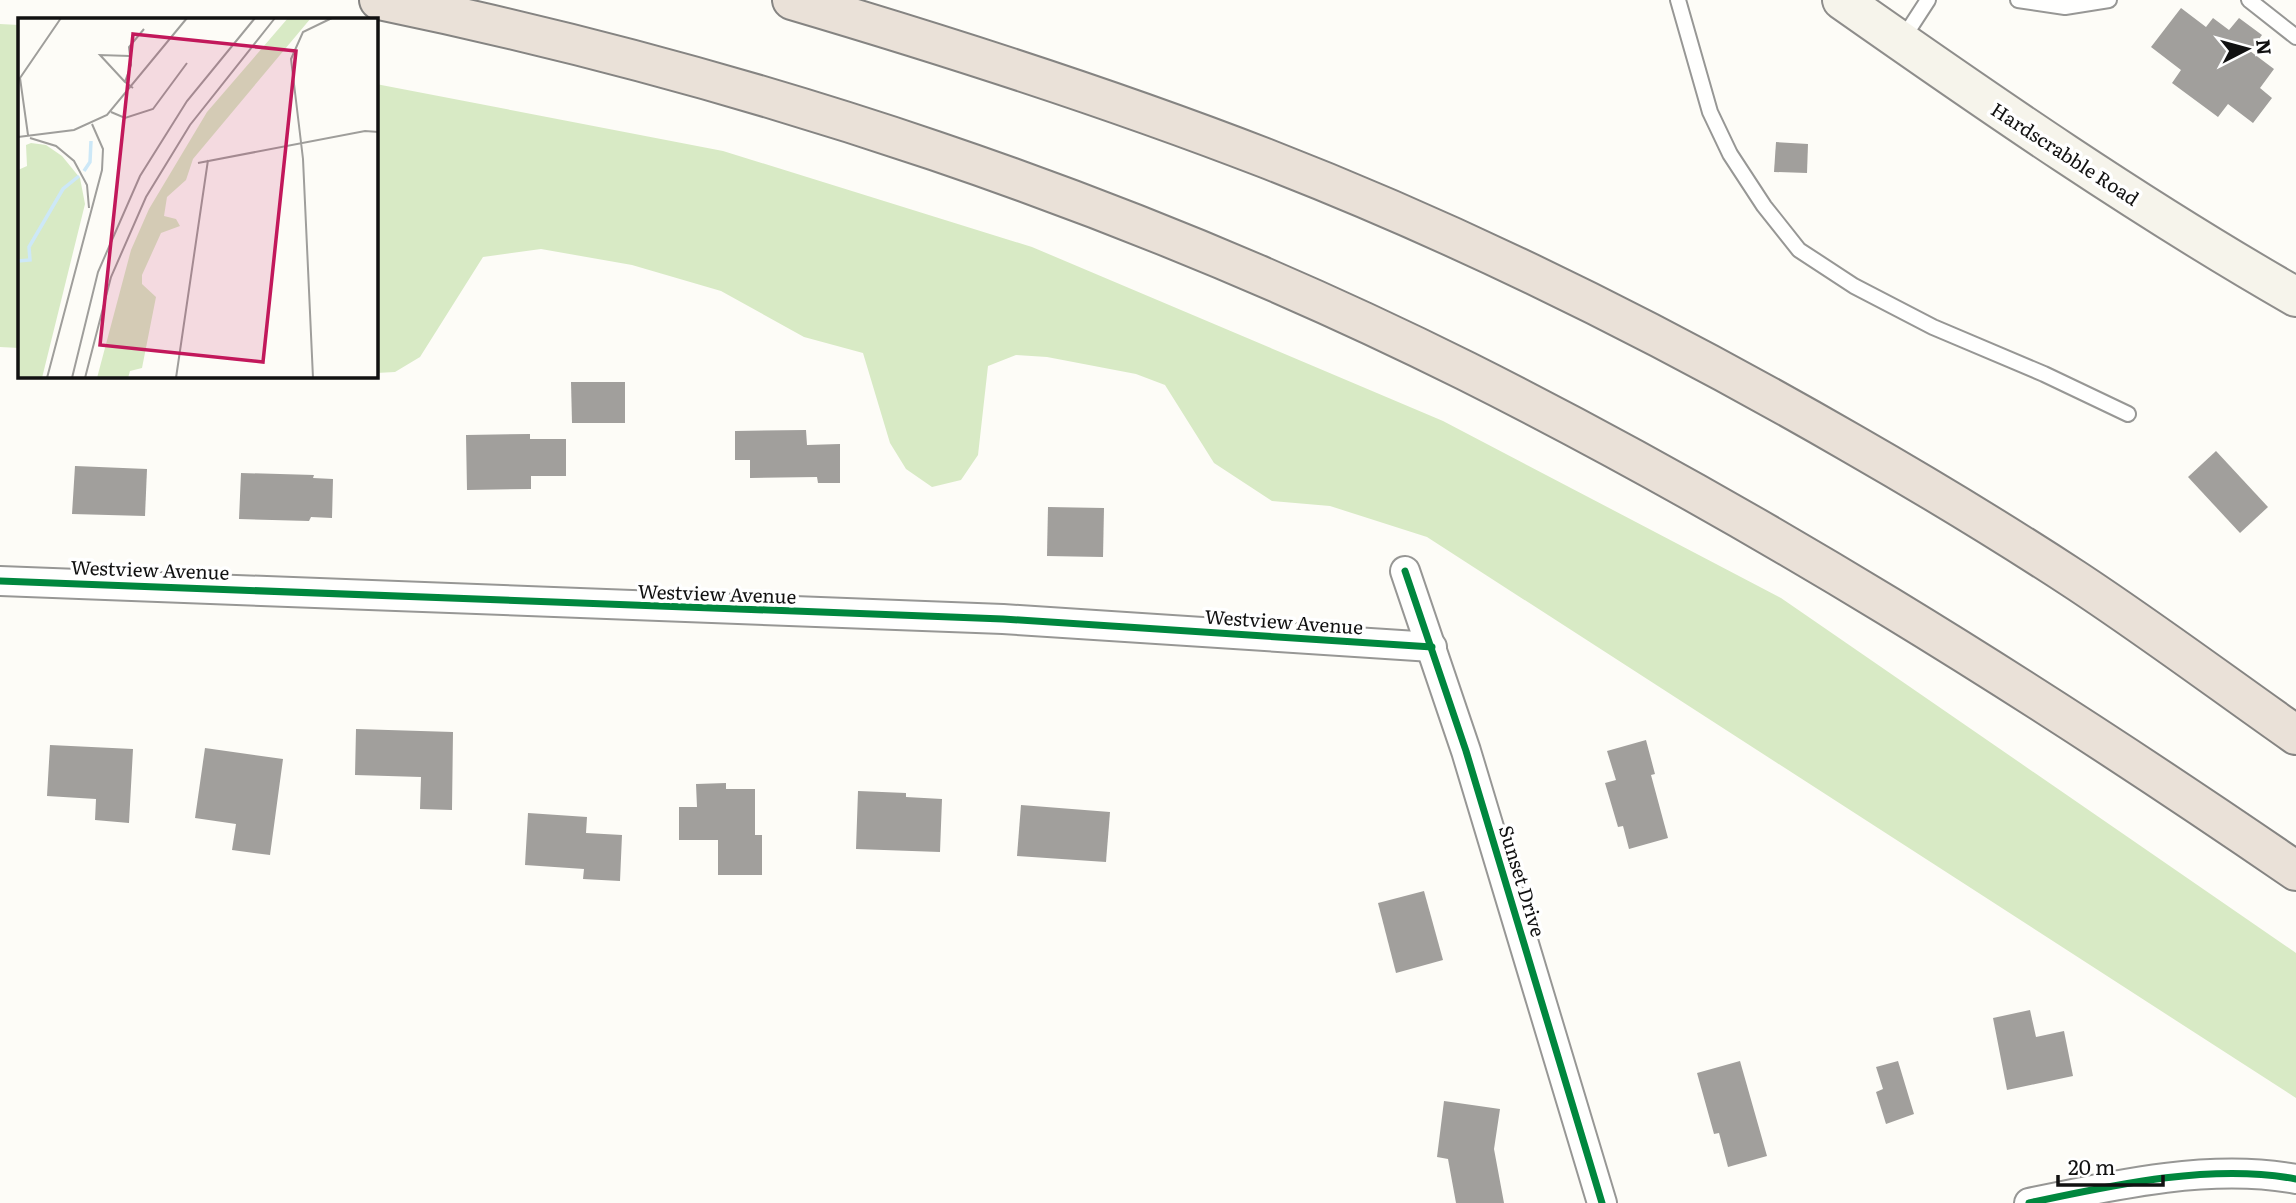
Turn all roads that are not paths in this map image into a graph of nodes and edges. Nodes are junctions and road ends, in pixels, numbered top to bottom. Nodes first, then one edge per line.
1 (379, 0) edge
2 (792, 0) edge
3 (1678, 0) edge
4 (1842, 0) edge
5 (1928, 0) edge
6 (2018, 0) edge
7 (2109, 0) edge
8 (2249, 0) edge
9 (2296, 37) edge
10 (1901, 42) junction
11 (2296, 297) edge
12 (2128, 414) dead end
13 (1405, 570) dead end
14 (0, 581) edge
15 (1432, 647) junction
16 (2296, 735) edge
17 (2296, 871) edge
18 (2296, 1179) edge
19 (1602, 1203) edge
20 (2029, 1203) edge

1 - 17 highway
2 - 16 highway
3 - 12 lane
4 - 10 main road, Hardscrabble Road
5 - 10 lane
6 - 7 lane
8 - 9 lane
10 - 11 main road, Hardscrabble Road
13 - 15 street, Sunset Drive
14 - 15 street, Westview Avenue
15 - 19 street, Sunset Drive
18 - 20 street

